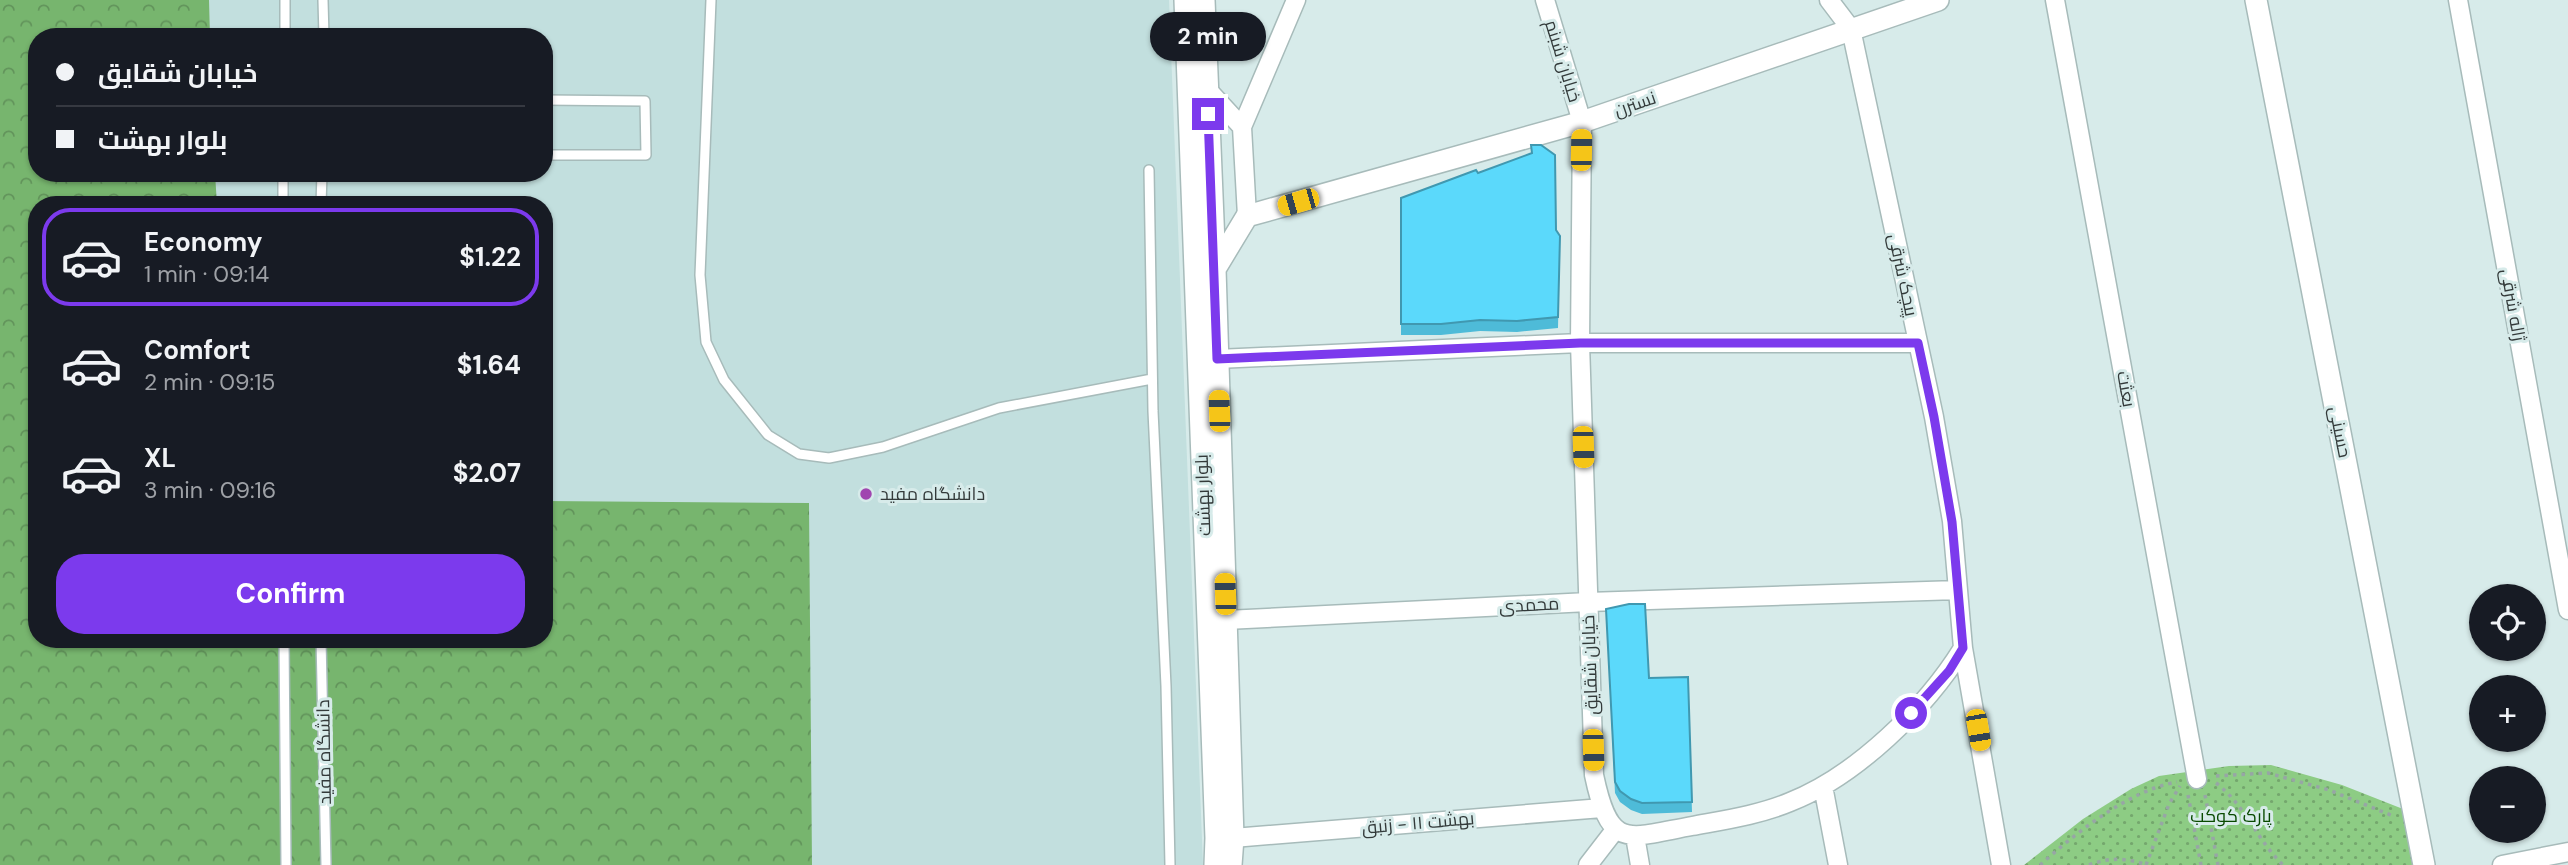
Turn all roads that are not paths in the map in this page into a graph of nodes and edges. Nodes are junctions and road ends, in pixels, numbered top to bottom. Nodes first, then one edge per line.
1 (285, 0) edge
2 (323, 0) edge
3 (711, 0) edge
4 (1185, 0) edge
5 (1204, 0) edge
6 (1296, 0) edge
7 (1545, 0) edge
8 (1829, 0) edge
9 (1938, 0) edge
10 (2055, 0) edge
11 (2256, 0) edge
12 (2458, 0) edge
13 (285, 28) edge
14 (324, 28) edge
15 (1851, 29) junction
16 (1206, 88) junction
17 (553, 100) edge
18 (1582, 122) junction
19 (1242, 127) junction
20 (553, 155) edge
21 (1149, 170) dead end
22 (1247, 216) junction
23 (1215, 269) junction
24 (1580, 343) junction
25 (1918, 343) junction
26 (1217, 359) junction
27 (1152, 379) junction
28 (1958, 590) junction
29 (1588, 602) junction
30 (2568, 610) edge
31 (1226, 620) junction
32 (284, 648) edge
33 (321, 648) edge
34 (1963, 648) junction
35 (2199, 779) road end
36 (1823, 786) junction
37 (1602, 808) junction
38 (1615, 830) junction
39 (1635, 836) junction
40 (1233, 838) junction
41 (2568, 852) edge
42 (286, 865) edge
43 (326, 865) edge
44 (1170, 865) edge
45 (1214, 865) edge
46 (1231, 865) edge
47 (1588, 865) edge
48 (1640, 865) edge
49 (1838, 865) edge
50 (2001, 865) edge
51 (2424, 865) edge
52 (2502, 865) edge

1 - 13 lane
2 - 14 lane
3 - 27 lane
4 - 45 street, بلوار بهشت
5 - 16 street, بلوار بهشت
6 - 19 street
7 - 18 street, خیابان شبنم
8 - 15 street
9 - 15 street, نسترن
10 - 35 street, بعثت
11 - 51 street, حسینی
12 - 30 street, ژاله شرقی
15 - 18 street, نسترن
15 - 25 street, پیچک شرقی
16 - 19 street
16 - 23 street, بلوار بهشت
17 - 20 lane
18 - 22 street, نسترن
18 - 24 street, خیابان شقایق
19 - 22 street
21 - 27 lane
22 - 23 street
23 - 26 street, بلوار بهشت
24 - 25 street
24 - 26 street
24 - 29 street, خیابان شقایق
25 - 28 street, پیچک شرقی
26 - 31 street, بلوار بهشت
27 - 44 lane
28 - 29 street, محمدی
28 - 34 street, پیچک شرقی
29 - 31 street, محمدی
29 - 37 street, خیابان شقایق
31 - 40 street, بلوار بهشت
32 - 42 lane
33 - 43 lane, دانشگاه مفید
34 - 36 street
34 - 50 street, پیچک شرقی
36 - 39 street
36 - 49 street
37 - 38 street, خیابان شقایق
37 - 40 street, بهشت ۱۱ - زنبق
38 - 39 street
38 - 47 street
39 - 48 street
40 - 46 street, بلوار بهشت
41 - 52 street

